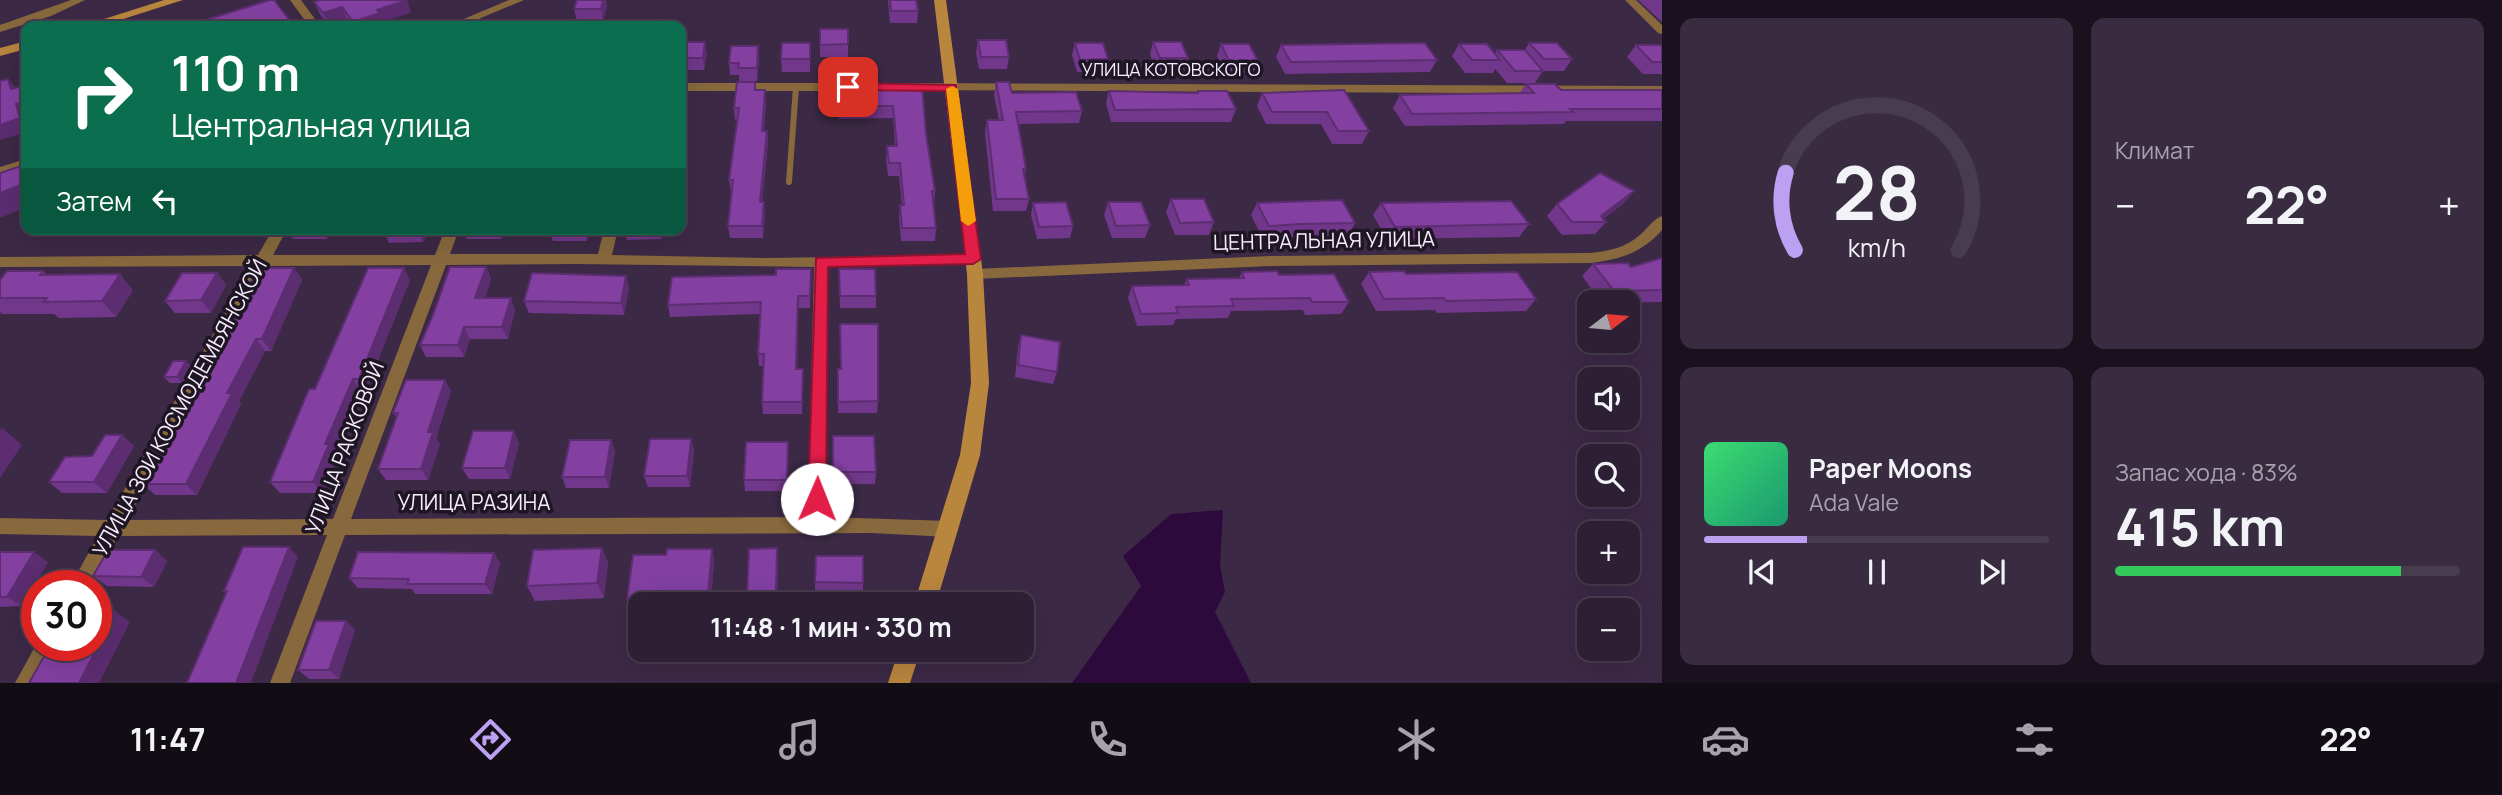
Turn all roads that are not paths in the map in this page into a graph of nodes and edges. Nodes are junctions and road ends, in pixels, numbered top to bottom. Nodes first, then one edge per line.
1 (80, 0) edge
2 (177, 0) edge
3 (295, 0) edge
4 (519, 0) edge
5 (940, 0) edge
6 (1630, 0) edge
7 (29, 21) edge
8 (105, 21) edge
9 (311, 21) edge
10 (466, 21) edge
11 (21, 23) edge
12 (0, 29) edge
13 (1662, 31) edge
14 (21, 46) edge
15 (0, 52) edge
16 (686, 87) edge
17 (796, 87) junction
18 (952, 87) junction
19 (1662, 90) edge
20 (21, 165) edge
21 (0, 172) edge
22 (789, 182) dead end
23 (1662, 221) edge
24 (277, 235) edge
25 (450, 235) edge
26 (610, 235) edge
27 (440, 259) junction
28 (604, 259) junction
29 (262, 260) junction
30 (0, 262) edge
31 (821, 262) junction
32 (974, 266) junction
33 (817, 525) junction
34 (0, 526) edge
35 (340, 526) junction
36 (112, 528) junction
37 (948, 529) junction
38 (89, 570) edge
39 (929, 592) edge
40 (37, 661) edge
41 (906, 662) edge
42 (25, 683) edge
43 (280, 683) edge
44 (899, 683) edge

1 - 7 street
2 - 8 street
3 - 9 street
4 - 10 street
5 - 18 street
6 - 13 street
11 - 12 street
14 - 15 street
16 - 17 street, УЛИЦА КОТОВСКОГО
17 - 18 street, УЛИЦА КОТОВСКОГО
17 - 22 lane
18 - 19 street, УЛИЦА КОТОВСКОГО
18 - 32 street
20 - 21 street
23 - 32 street, ЦЕНТРАЛЬНАЯ УЛИЦА
24 - 29 street, УЛИЦА ЗОИ КОСМОДЕМЬЯНСКОЙ
25 - 27 street, УЛИЦА РАСКОВОЙ
26 - 28 street
27 - 28 street, ЦЕНТРАЛЬНАЯ УЛИЦА
27 - 29 street, ЦЕНТРАЛЬНАЯ УЛИЦА
27 - 35 street, УЛИЦА РАСКОВОЙ
28 - 31 street, ЦЕНТРАЛЬНАЯ УЛИЦА
29 - 30 street, ЦЕНТРАЛЬНАЯ УЛИЦА
29 - 36 street, УЛИЦА ЗОИ КОСМОДЕМЬЯНСКОЙ
31 - 32 street, ЦЕНТРАЛЬНАЯ УЛИЦА
31 - 33 street
32 - 37 street
33 - 35 street, УЛИЦА РАЗИНА
33 - 37 street, УЛИЦА РАЗИНА
34 - 36 street, УЛИЦА РАЗИНА
35 - 36 street, УЛИЦА РАЗИНА
35 - 43 street, УЛИЦА РАСКОВОЙ
36 - 38 street, УЛИЦА ЗОИ КОСМОДЕМЬЯНСКОЙ
37 - 39 street
40 - 42 street
41 - 44 street

